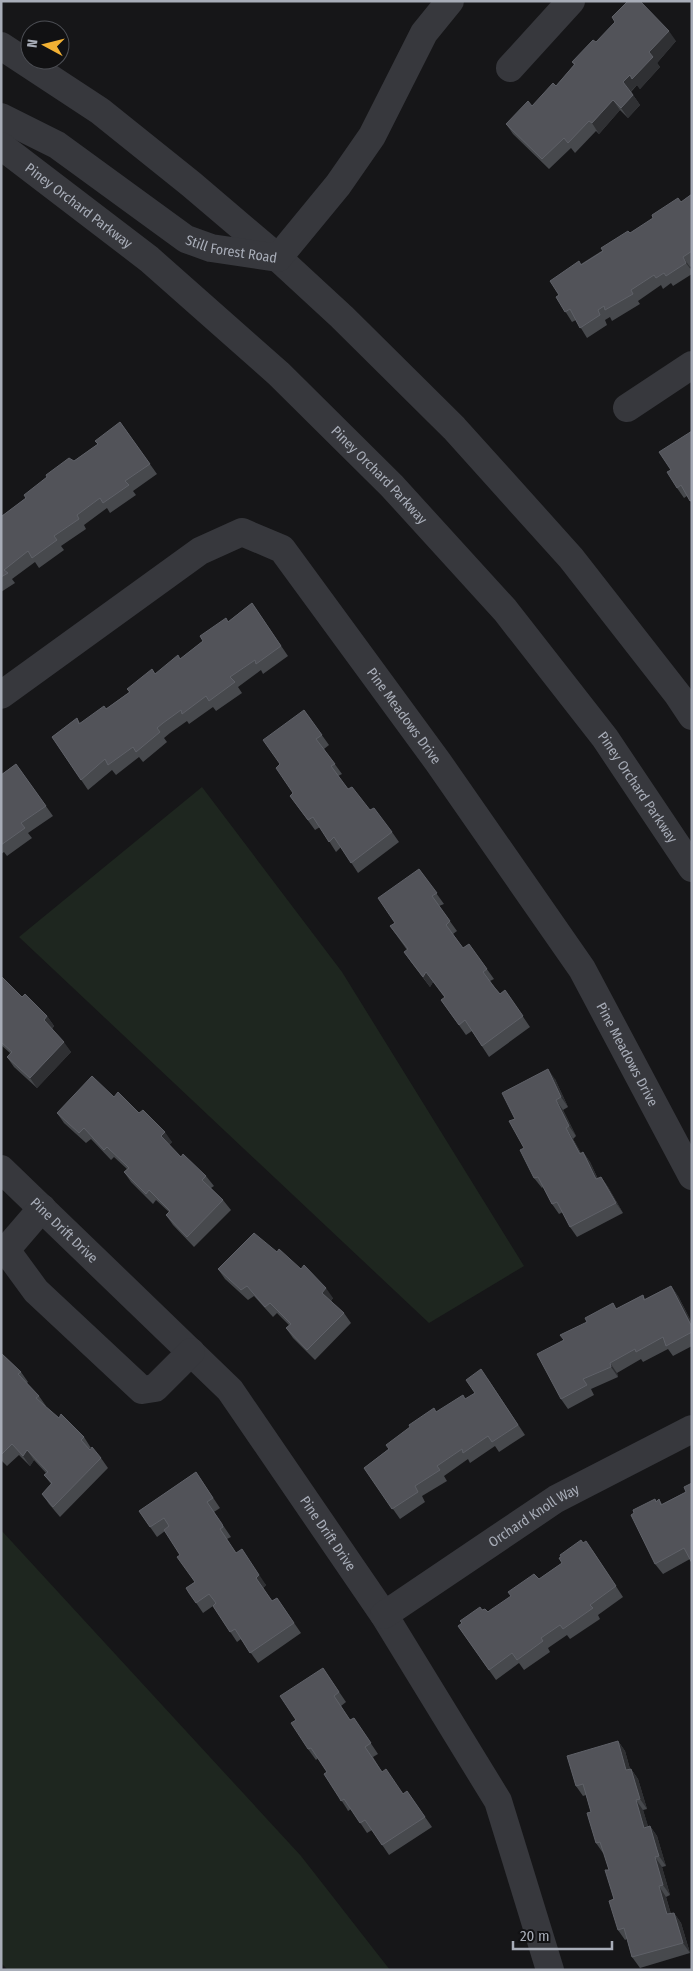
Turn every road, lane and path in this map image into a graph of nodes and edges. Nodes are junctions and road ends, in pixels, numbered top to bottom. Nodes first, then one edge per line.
1 (450, 1) edge
2 (571, 1) edge
3 (1, 46) edge
4 (510, 68) dead end
5 (1, 117) edge
6 (1, 146) edge
7 (278, 258) junction
8 (692, 365) edge
9 (627, 408) dead end
10 (1, 695) edge
11 (692, 716) edge
12 (692, 868) edge
13 (1, 1169) edge
14 (692, 1176) edge
15 (42, 1208) junction
16 (191, 1352) junction
17 (692, 1429) edge
18 (384, 1615) junction
19 (550, 1970) edge

1 - 7 street, Still Forest Road
2 - 4 street
3 - 7 street
5 - 7 street, Still Forest Road
6 - 12 street, Piney Orchard Parkway
7 - 11 street
8 - 9 street
10 - 14 street, Pine Meadows Drive
13 - 15 street, Pine Drift Drive
15 - 16 street, Pine Drift Drive
15 - 16 street
16 - 18 street, Pine Drift Drive
17 - 18 street, Orchard Knoll Way
18 - 19 street, Pine Drift Drive

